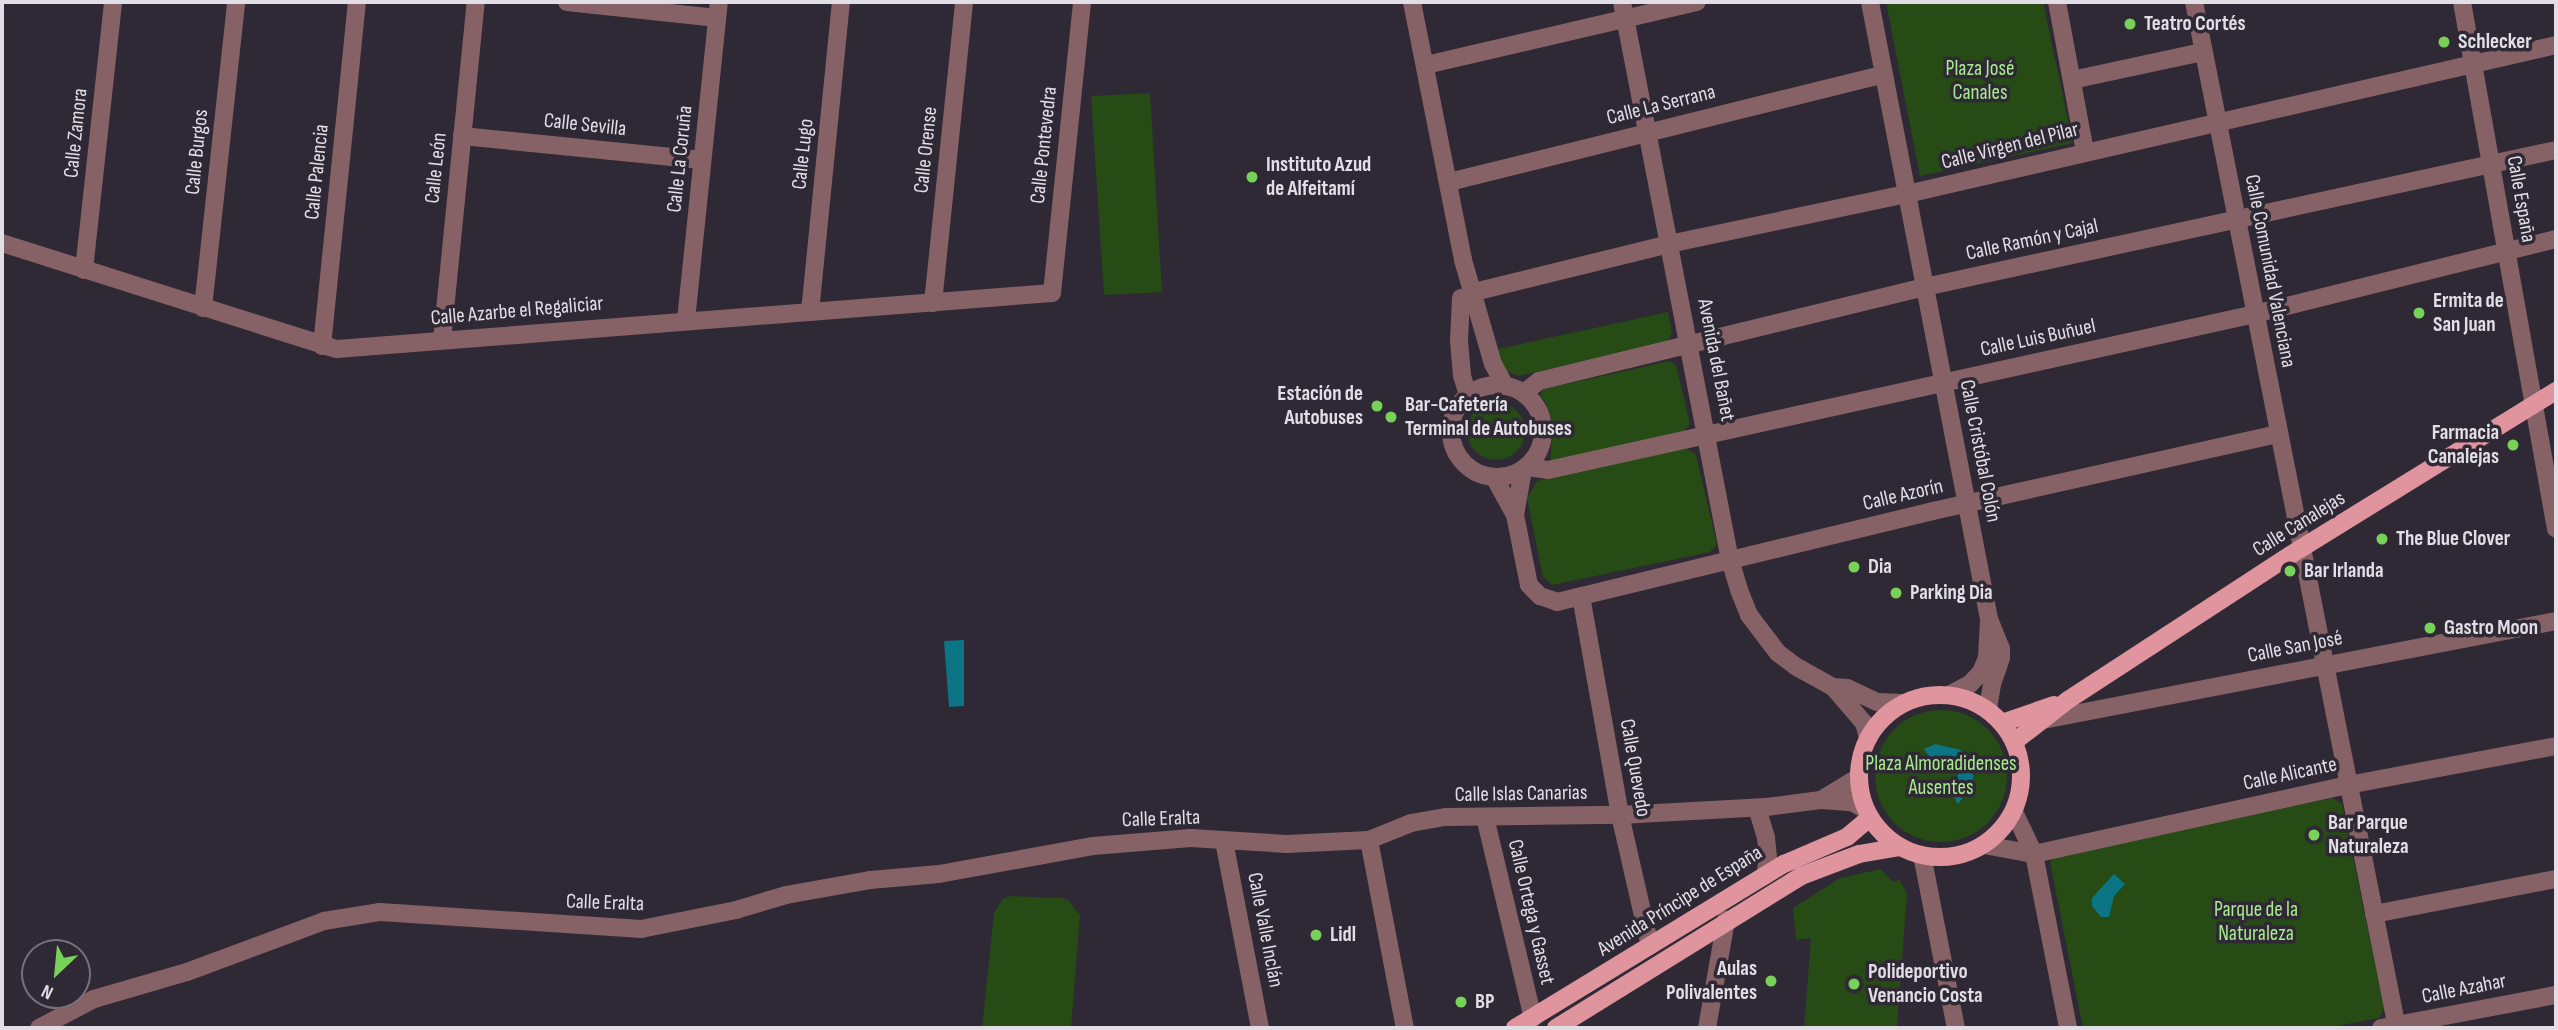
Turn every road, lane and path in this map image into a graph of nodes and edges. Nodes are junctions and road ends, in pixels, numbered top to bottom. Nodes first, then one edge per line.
1 (113, 2) edge
2 (236, 2) edge
3 (357, 2) edge
4 (476, 2) edge
5 (567, 2) edge
6 (841, 2) edge
7 (964, 2) edge
8 (1082, 2) edge
9 (1412, 2) edge
10 (1697, 2) edge
11 (1870, 2) edge
12 (2057, 2) edge
13 (2194, 2) edge
14 (2462, 2) edge
15 (718, 10) edge
16 (1624, 10) edge
17 (2556, 45) edge
18 (2203, 52) junction
19 (2473, 63) junction
20 (1426, 65) junction
21 (1884, 74) junction
22 (2072, 80) junction
23 (2219, 122) junction
24 (1647, 131) junction
25 (462, 136) junction
26 (2556, 150) edge
27 (2085, 151) junction
28 (702, 160) junction
29 (2491, 163) junction
30 (1449, 182) junction
31 (1907, 194) junction
32 (2236, 219) junction
33 (2556, 239) edge
34 (2, 243) edge
35 (1669, 244) junction
36 (2507, 249) junction
37 (1462, 260) junction
38 (84, 270) junction
39 (1925, 287) junction
40 (1474, 292) junction
41 (1052, 293) joint
42 (933, 303) junction
43 (203, 308) junction
44 (1461, 310) junction
45 (810, 312) junction
46 (2255, 314) junction
47 (686, 320) junction
48 (442, 340) junction
49 (322, 346) junction
50 (1689, 347) junction
51 (1943, 382) junction
52 (1505, 386) junction
53 (2556, 391) edge
54 (1524, 393) junction
55 (1468, 395) junction
56 (2535, 404) junction
57 (1707, 434) junction
58 (2278, 434) junction
59 (1525, 468) junction
60 (1494, 477) junction
61 (2553, 491) edge
62 (1967, 503) junction
63 (1514, 515) junction
64 (2556, 529) edge
65 (2300, 549) junction
66 (1730, 560) junction
67 (1581, 596) junction
68 (1989, 619) junction
69 (2556, 621) edge
70 (2323, 664) junction
71 (1833, 687) junction
72 (1949, 695) junction
73 (2068, 700) junction
74 (1903, 703) junction
75 (1988, 709) junction
76 (2043, 720) junction
77 (2002, 723) junction
78 (1868, 738) junction
79 (2014, 742) junction
80 (2556, 746) edge
81 (1859, 777) junction
82 (2348, 785) junction
83 (1821, 800) junction
84 (1757, 808) junction
85 (2014, 812) junction
86 (1868, 813) junction
87 (1620, 815) junction
88 (1485, 817) junction
89 (1369, 840) junction
90 (1224, 841) junction
91 (1984, 845) junction
92 (1900, 847) junction
93 (2034, 854) junction
94 (1922, 855) junction
95 (1765, 876) junction
96 (2556, 879) edge
97 (2374, 914) junction
98 (1726, 920) junction
99 (1650, 946) junction
100 (2556, 995) edge
101 (1533, 1018) junction
102 (1565, 1025) edge
103 (2391, 1027) edge
104 (38, 1028) edge
105 (1260, 1028) edge
106 (1405, 1028) edge
107 (1515, 1028) edge
108 (1707, 1028) edge
109 (1955, 1028) edge
110 (2068, 1028) edge

1 - 38 street, Calle Zamora
2 - 43 street, Calle Burgos
3 - 49 street, Calle Palencia
4 - 25 street, Calle León
5 - 15 street
6 - 45 street, Calle Lugo
7 - 42 street, Calle Orense
8 - 41 street, Calle Pontevedra
9 - 20 street
10 - 16 street
11 - 21 street, Calle Cristóbal Colón
12 - 22 street
13 - 18 street, Calle Comunidad Valenciana
14 - 19 street, Calle España
15 - 28 street, Calle La Coruña
16 - 20 street
16 - 24 street, Avenida del Bañet
17 - 19 street, Calle Virgen del Pilar
18 - 22 street
18 - 23 street, Calle Comunidad Valenciana
19 - 23 street, Calle Virgen del Pilar
19 - 29 street, Calle España
20 - 30 street
21 - 24 street, Calle La Serrana
21 - 31 street, Calle Cristóbal Colón
22 - 27 street
23 - 27 street, Calle Virgen del Pilar
23 - 32 street, Calle Comunidad Valenciana
24 - 30 street, Calle La Serrana
24 - 35 street, Avenida del Bañet
25 - 28 street, Calle Sevilla
25 - 48 street, Calle León
26 - 29 street, Calle Ramón y Cajal
27 - 31 street, Calle Virgen del Pilar
28 - 47 street, Calle La Coruña
29 - 32 street, Calle Ramón y Cajal
29 - 36 street, Calle España
30 - 37 street
31 - 35 street, Calle Virgen del Pilar
31 - 39 street, Calle Cristóbal Colón
32 - 39 street, Calle Ramón y Cajal
32 - 46 street, Calle Comunidad Valenciana
33 - 36 street, Calle Luis Buñuel
34 - 38 street, Calle Azarbe el Regaliciar
35 - 40 street, Calle Virgen del Pilar
35 - 50 street, Avenida del Bañet
36 - 46 street, Calle Luis Buñuel
36 - 56 street, Calle España
37 - 40 street
37 - 44 street
38 - 43 street, Calle Azarbe el Regaliciar
39 - 50 street, Calle Ramón y Cajal
39 - 51 street, Calle Cristóbal Colón
40 - 44 street
40 - 52 street
41 - 42 street, Calle Azarbe el Regaliciar
42 - 45 street, Calle Azarbe el Regaliciar
43 - 49 street, Calle Azarbe el Regaliciar
44 - 55 street
45 - 47 street, Calle Azarbe el Regaliciar
46 - 51 street, Calle Luis Buñuel
46 - 58 street, Calle Comunidad Valenciana
47 - 48 street, Calle Azarbe el Regaliciar
48 - 49 street, Calle Azarbe el Regaliciar
50 - 54 street, Calle Ramón y Cajal
50 - 57 street, Avenida del Bañet
51 - 57 street, Calle Luis Buñuel
51 - 62 street, Calle Cristóbal Colón
52 - 54 street
52 - 55 street
53 - 56 main road, Calle Canalejas
54 - 59 street
55 - 60 street
56 - 61 street, Calle España
56 - 65 main road, Calle Canalejas
57 - 59 street, Calle Luis Buñuel
57 - 66 street, Avenida del Bañet
58 - 62 street, Calle Azorín
58 - 65 street, Calle Comunidad Valenciana
59 - 60 street
59 - 63 street
60 - 63 street
61 - 64 street, Calle España
62 - 66 street, Calle Azorín
62 - 68 street, Calle Cristóbal Colón
63 - 67 street, Calle Azorín
65 - 70 street, Calle Comunidad Valenciana
65 - 73 main road, Calle Canalejas
66 - 67 street, Calle Azorín
66 - 71 street, Avenida del Bañet
67 - 87 street, Calle Quevedo
68 - 72 street, Calle Cristóbal Colón
68 - 75 street, Calle Cristóbal Colón
69 - 70 street, Calle San José
70 - 76 street, Calle San José
70 - 82 street, Calle Comunidad Valenciana
71 - 74 street, Avenida del Bañet
71 - 78 street, Avenida del Bañet
72 - 74 main road
72 - 75 main road
73 - 76 main road, Calle Canalejas
73 - 77 main road, Calle Canalejas
74 - 78 main road
75 - 77 main road
76 - 79 main road, Calle Canalejas
77 - 79 main road
78 - 81 main road
79 - 85 main road
80 - 82 street, Calle Alicante
81 - 83 street, Calle Islas Canarias
81 - 86 main road
82 - 93 street, Calle Alicante
82 - 97 street, Calle Comunidad Valenciana
83 - 84 street, Calle Islas Canarias
83 - 86 street, Calle Islas Canarias
84 - 87 street, Calle Islas Canarias
84 - 95 street
85 - 91 main road
85 - 93 street
86 - 92 main road
86 - 95 main road, Avenida Príncipe de España
87 - 88 street, Calle Islas Canarias
87 - 99 street, Calle Quevedo
88 - 89 street, Calle Islas Canarias
88 - 101 street, Calle Ortega y Gasset
89 - 90 street, Calle Islas Canarias
89 - 106 street
90 - 104 street, Calle Eralta
90 - 105 street, Calle Valle Inclán
91 - 93 street
91 - 94 main road
92 - 94 main road
92 - 98 main road, Avenida Príncipe de España
93 - 110 street
94 - 109 street
95 - 99 main road, Avenida Príncipe de España
96 - 97 street
97 - 103 street, Calle Comunidad Valenciana
98 - 102 main road, Avenida Príncipe de España
98 - 108 street
99 - 101 main road, Avenida Príncipe de España
100 - 103 street, Calle Azahar
101 - 107 main road, Avenida Príncipe de España

